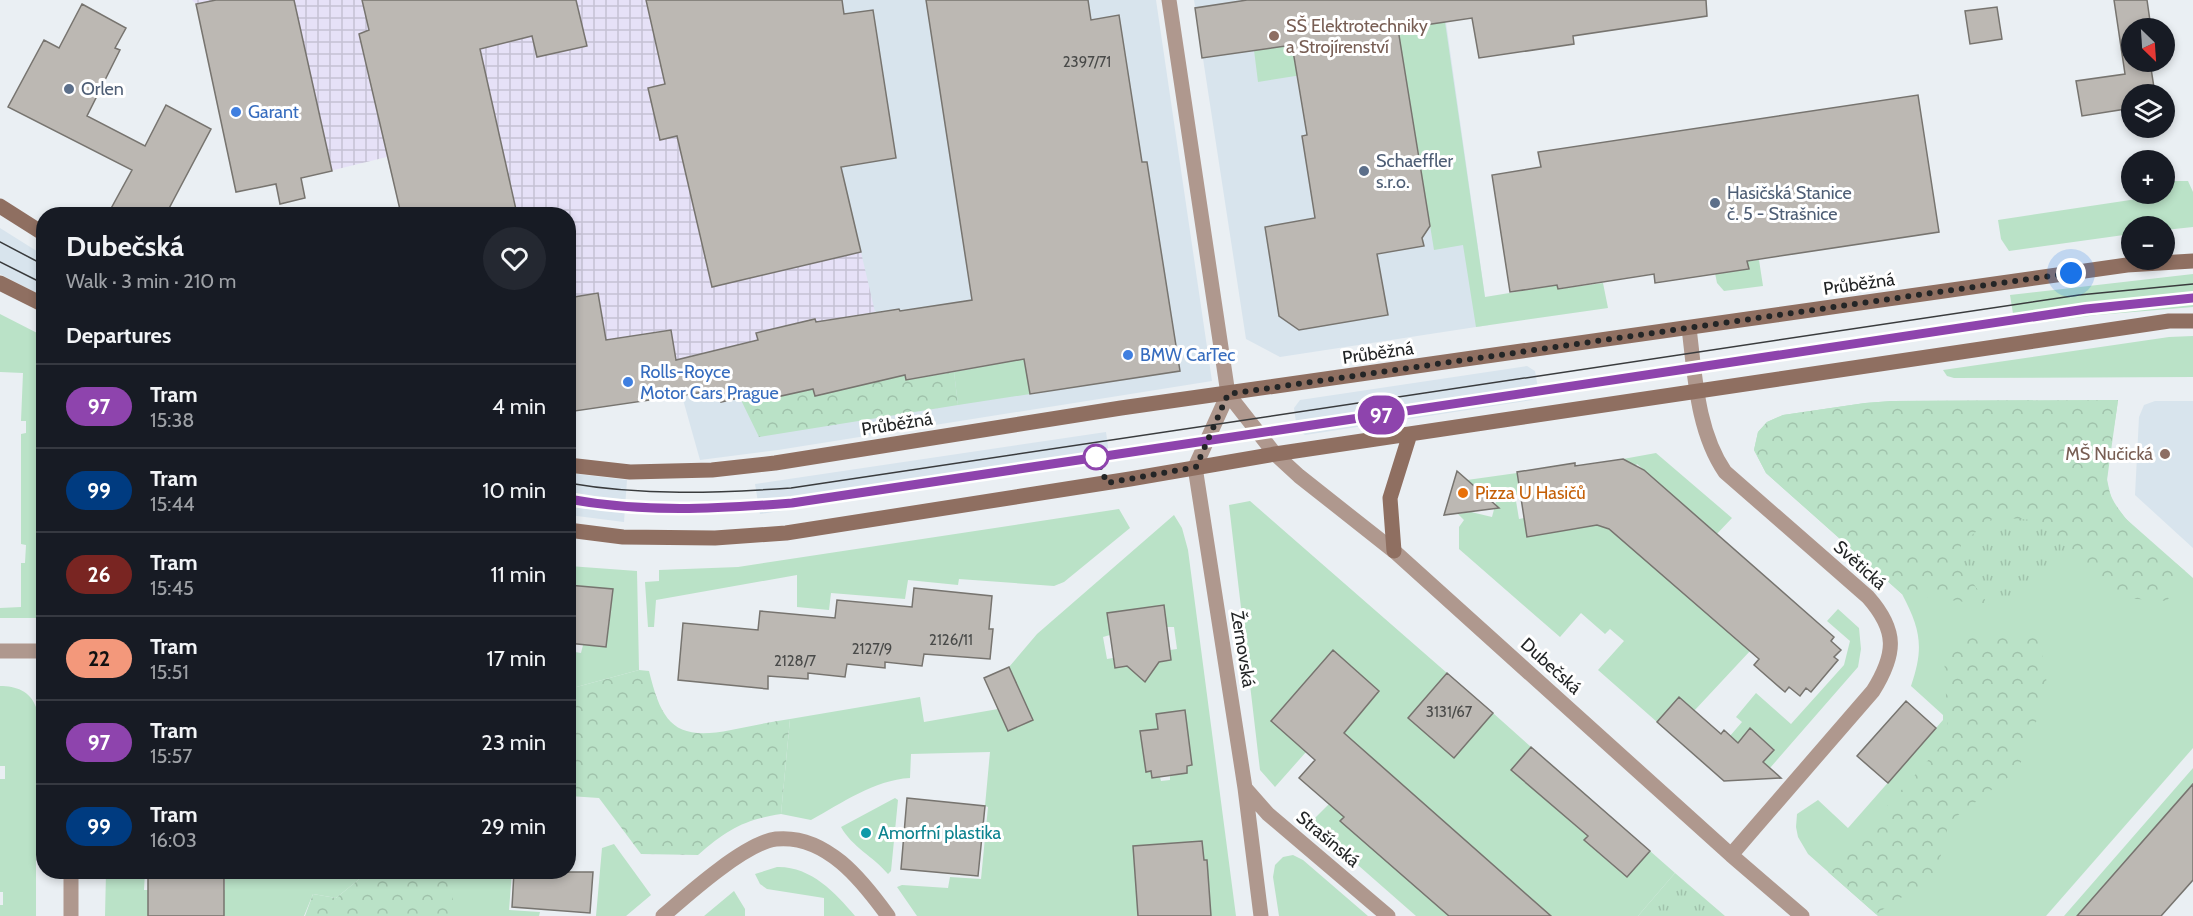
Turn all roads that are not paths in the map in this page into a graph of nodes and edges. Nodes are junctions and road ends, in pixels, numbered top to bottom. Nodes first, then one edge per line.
1 (1169, 0) edge
2 (0, 206) edge
3 (36, 229) edge
4 (2193, 261) edge
5 (0, 283) edge
6 (36, 300) edge
7 (2193, 321) edge
8 (1689, 328) junction
9 (1697, 390) junction
10 (1228, 394) junction
11 (1410, 434) junction
12 (1275, 454) junction
13 (576, 466) edge
14 (1196, 467) junction
15 (576, 531) edge
16 (1394, 550) junction
17 (0, 651) edge
18 (36, 651) edge
19 (1245, 788) junction
20 (1731, 855) junction
21 (71, 879) edge
22 (71, 916) edge
23 (663, 916) edge
24 (888, 916) edge
25 (1261, 916) edge
26 (1388, 916) edge
27 (1802, 916) edge

1 - 10 street, Dubečská
2 - 3 main road
4 - 8 main road, Průběžná
5 - 6 main road
7 - 9 main road
8 - 9 street, Světická
8 - 10 main road, Průběžná
9 - 11 main road
9 - 20 street, Světická
10 - 12 street, Dubečská
10 - 13 main road, Průběžná
10 - 14 street
11 - 12 main road
11 - 16 main road
12 - 14 main road
12 - 16 street, Dubečská
14 - 15 main road
14 - 19 street, Žernovská
16 - 20 street, Dubečská
17 - 18 street
19 - 25 street, Žernovská
19 - 26 street, Strašínská
20 - 27 street, Dubečská
21 - 22 street
23 - 24 street

